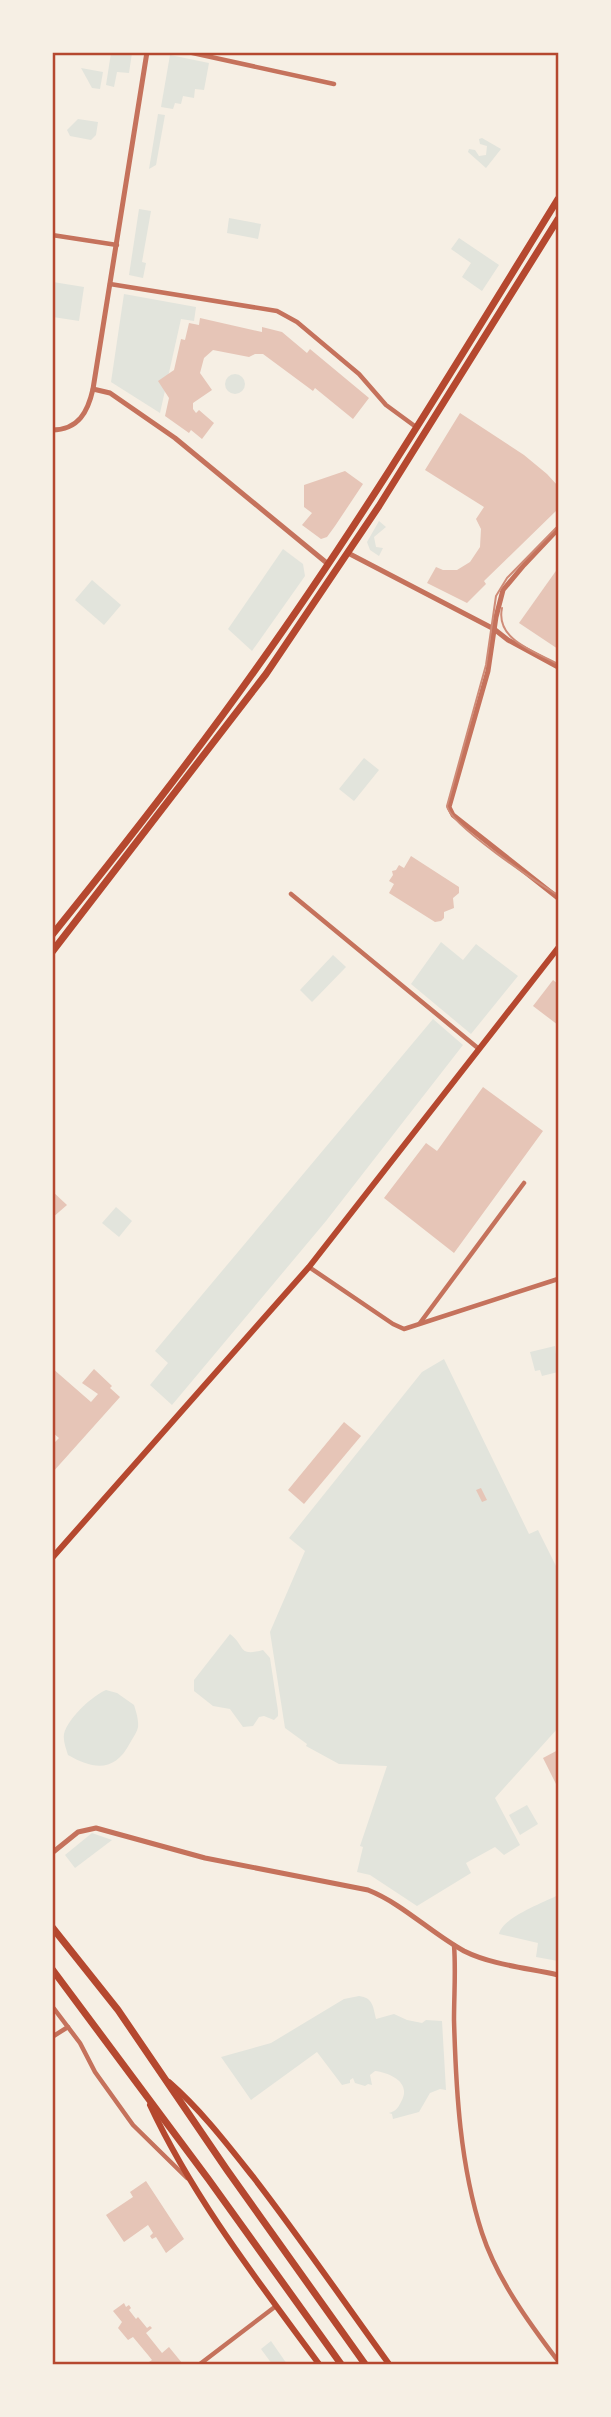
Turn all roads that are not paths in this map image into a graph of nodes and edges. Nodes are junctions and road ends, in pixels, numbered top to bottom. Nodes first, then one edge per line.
1 (147, 52) edge
2 (188, 52) edge
3 (334, 84) dead end
4 (558, 199) edge
5 (558, 219) edge
6 (52, 234) edge
7 (117, 245) junction
8 (110, 284) junction
9 (93, 389) junction
10 (416, 427) junction
11 (52, 430) edge
12 (558, 530) edge
13 (348, 553) junction
14 (328, 564) junction
15 (494, 629) junction
16 (558, 667) edge
17 (291, 894) dead end
18 (558, 898) edge
19 (52, 935) edge
20 (558, 948) edge
21 (52, 952) edge
22 (479, 1049) junction
23 (524, 1183) dead end
24 (309, 1268) junction
25 (558, 1279) edge
26 (420, 1323) junction
27 (52, 1558) edge
28 (52, 1853) edge
29 (52, 1919) edge
30 (52, 1927) edge
31 (454, 1945) junction
32 (72, 1951) junction
33 (52, 1969) edge
34 (558, 1975) edge
35 (52, 2006) edge
36 (68, 2026) junction
37 (52, 2037) edge
38 (167, 2081) junction
39 (146, 2097) junction
40 (194, 2186) junction
41 (276, 2306) junction
42 (558, 2361) edge
43 (200, 2364) edge
44 (318, 2364) edge
45 (341, 2364) edge
46 (365, 2364) edge
47 (389, 2364) edge

1 - 7 street
2 - 3 street
4 - 10 main road
5 - 13 main road
6 - 7 street
7 - 8 street
8 - 9 street
8 - 10 street
9 - 11 street
9 - 14 street
10 - 14 main road
12 - 15 street
13 - 15 street
13 - 21 main road
14 - 19 main road
15 - 16 street
15 - 18 street
17 - 22 street
20 - 22 main road
22 - 24 main road
23 - 26 street
24 - 26 street
24 - 27 main road
25 - 26 street
28 - 31 street
29 - 32 main road
30 - 32 main road
31 - 34 street
31 - 42 street
32 - 38 main road
33 - 39 main road
35 - 36 street
36 - 37 street
36 - 40 street
38 - 46 main road
38 - 47 main road
39 - 40 main road
39 - 45 main road
40 - 41 main road
41 - 43 street
41 - 44 main road

